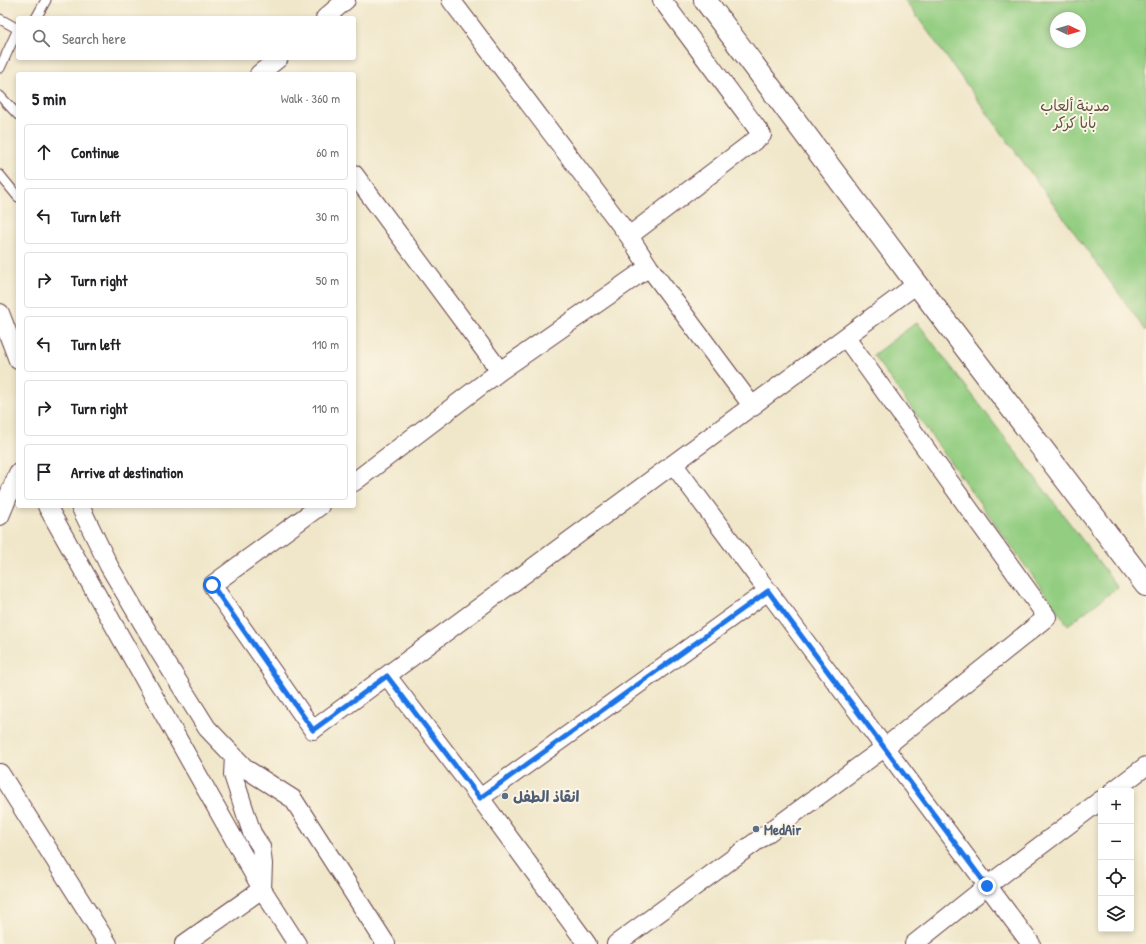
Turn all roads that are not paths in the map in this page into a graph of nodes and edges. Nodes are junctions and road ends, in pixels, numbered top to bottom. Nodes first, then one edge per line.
1 (46, 0) edge
2 (346, 0) edge
3 (451, 0) edge
4 (662, 0) edge
5 (710, 2) edge
6 (37, 16) edge
7 (327, 16) edge
8 (0, 19) edge
9 (16, 28) edge
10 (16, 33) edge
11 (0, 68) edge
12 (0, 96) edge
13 (16, 113) edge
14 (0, 174) edge
15 (356, 177) edge
16 (16, 194) edge
17 (629, 236) junction
18 (649, 267) junction
19 (917, 284) junction
20 (0, 314) edge
21 (846, 338) junction
22 (16, 355) edge
23 (500, 371) junction
24 (753, 407) junction
25 (674, 465) junction
26 (357, 473) edge
27 (16, 479) edge
28 (48, 508) edge
29 (81, 508) edge
30 (317, 508) edge
31 (0, 516) edge
32 (1146, 585) edge
33 (768, 591) junction
34 (387, 676) junction
35 (884, 748) junction
36 (234, 756) junction
37 (1146, 766) edge
38 (0, 773) edge
39 (1117, 788) edge
40 (480, 798) junction
41 (1098, 802) edge
42 (987, 886) junction
43 (262, 889) junction
44 (108, 944) edge
45 (184, 944) edge
46 (297, 944) edge
47 (386, 944) edge
48 (587, 944) edge
49 (616, 944) edge
50 (914, 944) edge
51 (1031, 944) edge

1 - 6 lane
2 - 7 street
3 - 17 street
4 - 17 street
5 - 19 main road
8 - 9 lane
10 - 11 lane
12 - 13 lane
14 - 16 lane
15 - 23 street
17 - 18 street
18 - 23 street
18 - 24 street
19 - 21 street
19 - 32 main road
20 - 22 street
21 - 24 street
21 - 35 street
23 - 26 street
24 - 25 street
25 - 33 street
25 - 34 street
27 - 31 street
28 - 43 street
29 - 36 street
30 - 34 street
33 - 35 street
33 - 40 street
34 - 40 street
35 - 42 street
35 - 49 street
36 - 43 street
36 - 47 street
37 - 39 street
38 - 44 street
40 - 48 street
41 - 42 street
42 - 50 street
42 - 51 street
43 - 45 street
43 - 46 street

